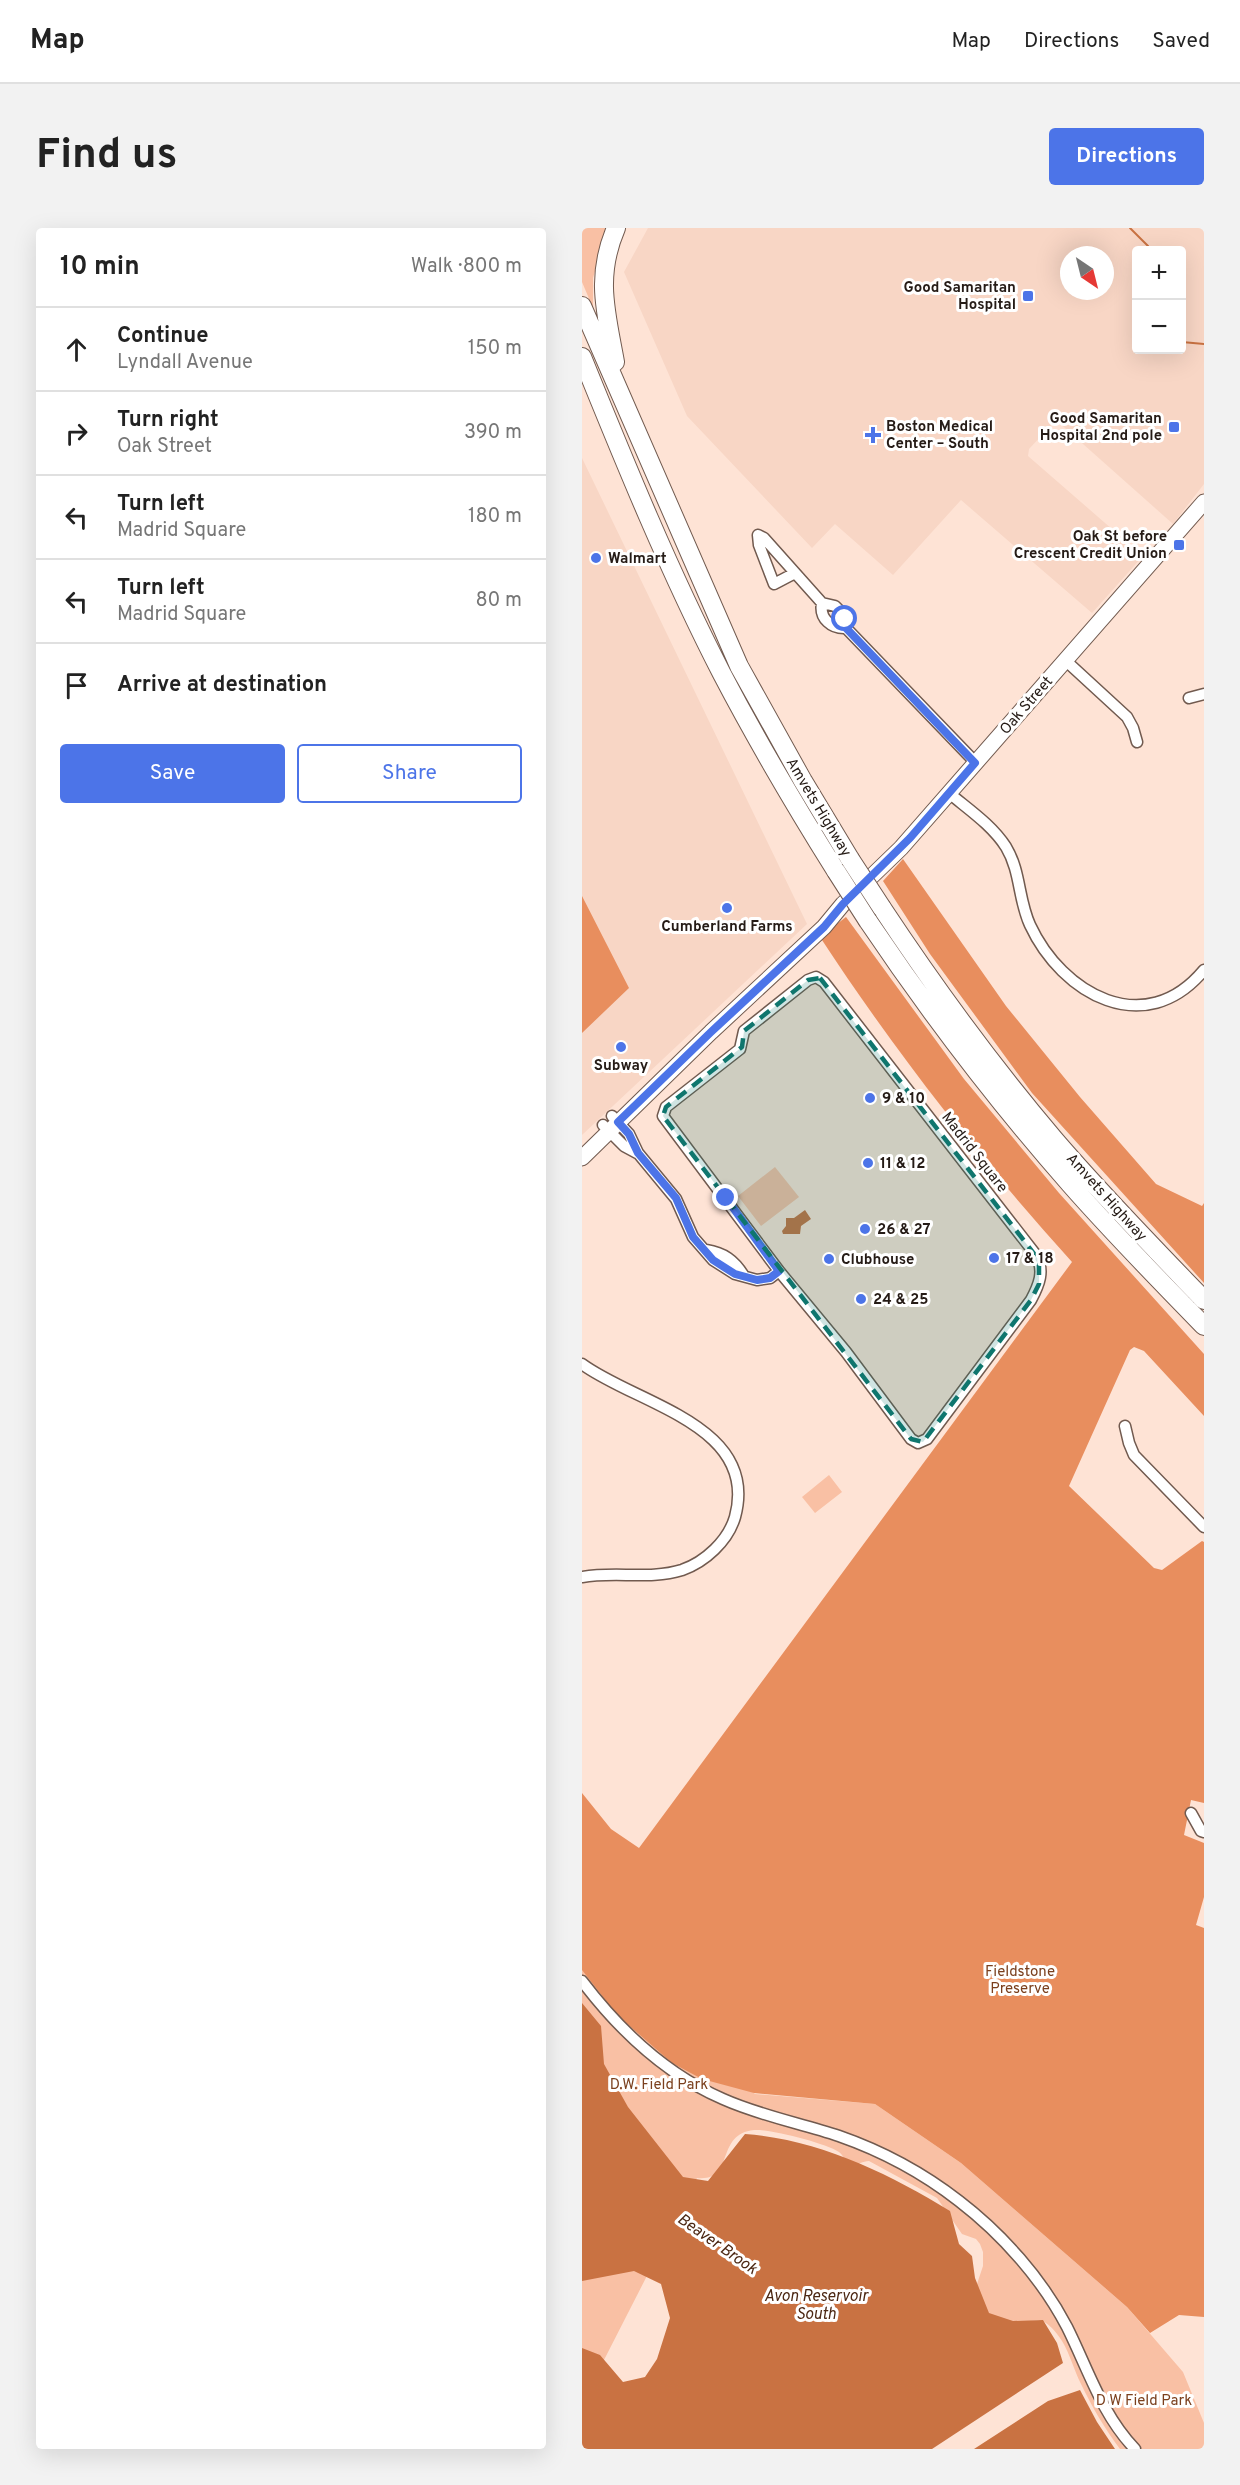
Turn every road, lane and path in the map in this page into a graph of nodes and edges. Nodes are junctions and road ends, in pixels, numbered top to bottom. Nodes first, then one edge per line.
1 (615, 228) edge
2 (582, 306) edge
3 (582, 357) edge
4 (582, 380) edge
5 (619, 388) junction
6 (610, 426) junction
7 (1204, 502) edge
8 (795, 573) dead end
9 (1065, 660) junction
10 (1204, 694) edge
11 (1189, 698) dead end
12 (1137, 742) dead end
13 (975, 763) junction
14 (949, 793) junction
15 (843, 865) junction
16 (1204, 970) edge
17 (611, 1124) junction
18 (582, 1145) edge
19 (582, 1158) edge
20 (779, 1271) junction
21 (1204, 1300) edge
22 (1204, 1326) edge
23 (582, 1364) edge
24 (1125, 1426) dead end
25 (1204, 1527) edge
26 (582, 1577) edge
27 (1191, 1813) dead end
28 (1204, 1832) edge
29 (582, 1982) edge
30 (1135, 2449) edge

1 - 5 highway
2 - 5 highway, Amvets Highway
3 - 6 highway, Amvets Highway
4 - 6 highway
5 - 15 highway, Amvets Highway
6 - 15 highway, Amvets Highway
7 - 9 main road, Oak Street
8 - 13 street
9 - 12 street
9 - 13 main road, Oak Street
10 - 11 street
13 - 14 main road, Oak Street
14 - 16 street
14 - 17 main road, Oak Street
15 - 21 highway, Amvets Highway, bridge
15 - 22 highway, Amvets Highway, bridge
17 - 18 main road, Oak Street
17 - 19 main road, Oak Street
17 - 20 street
20 - 20 street, Madrid Square
23 - 26 street
24 - 25 street
27 - 28 street
29 - 30 street

